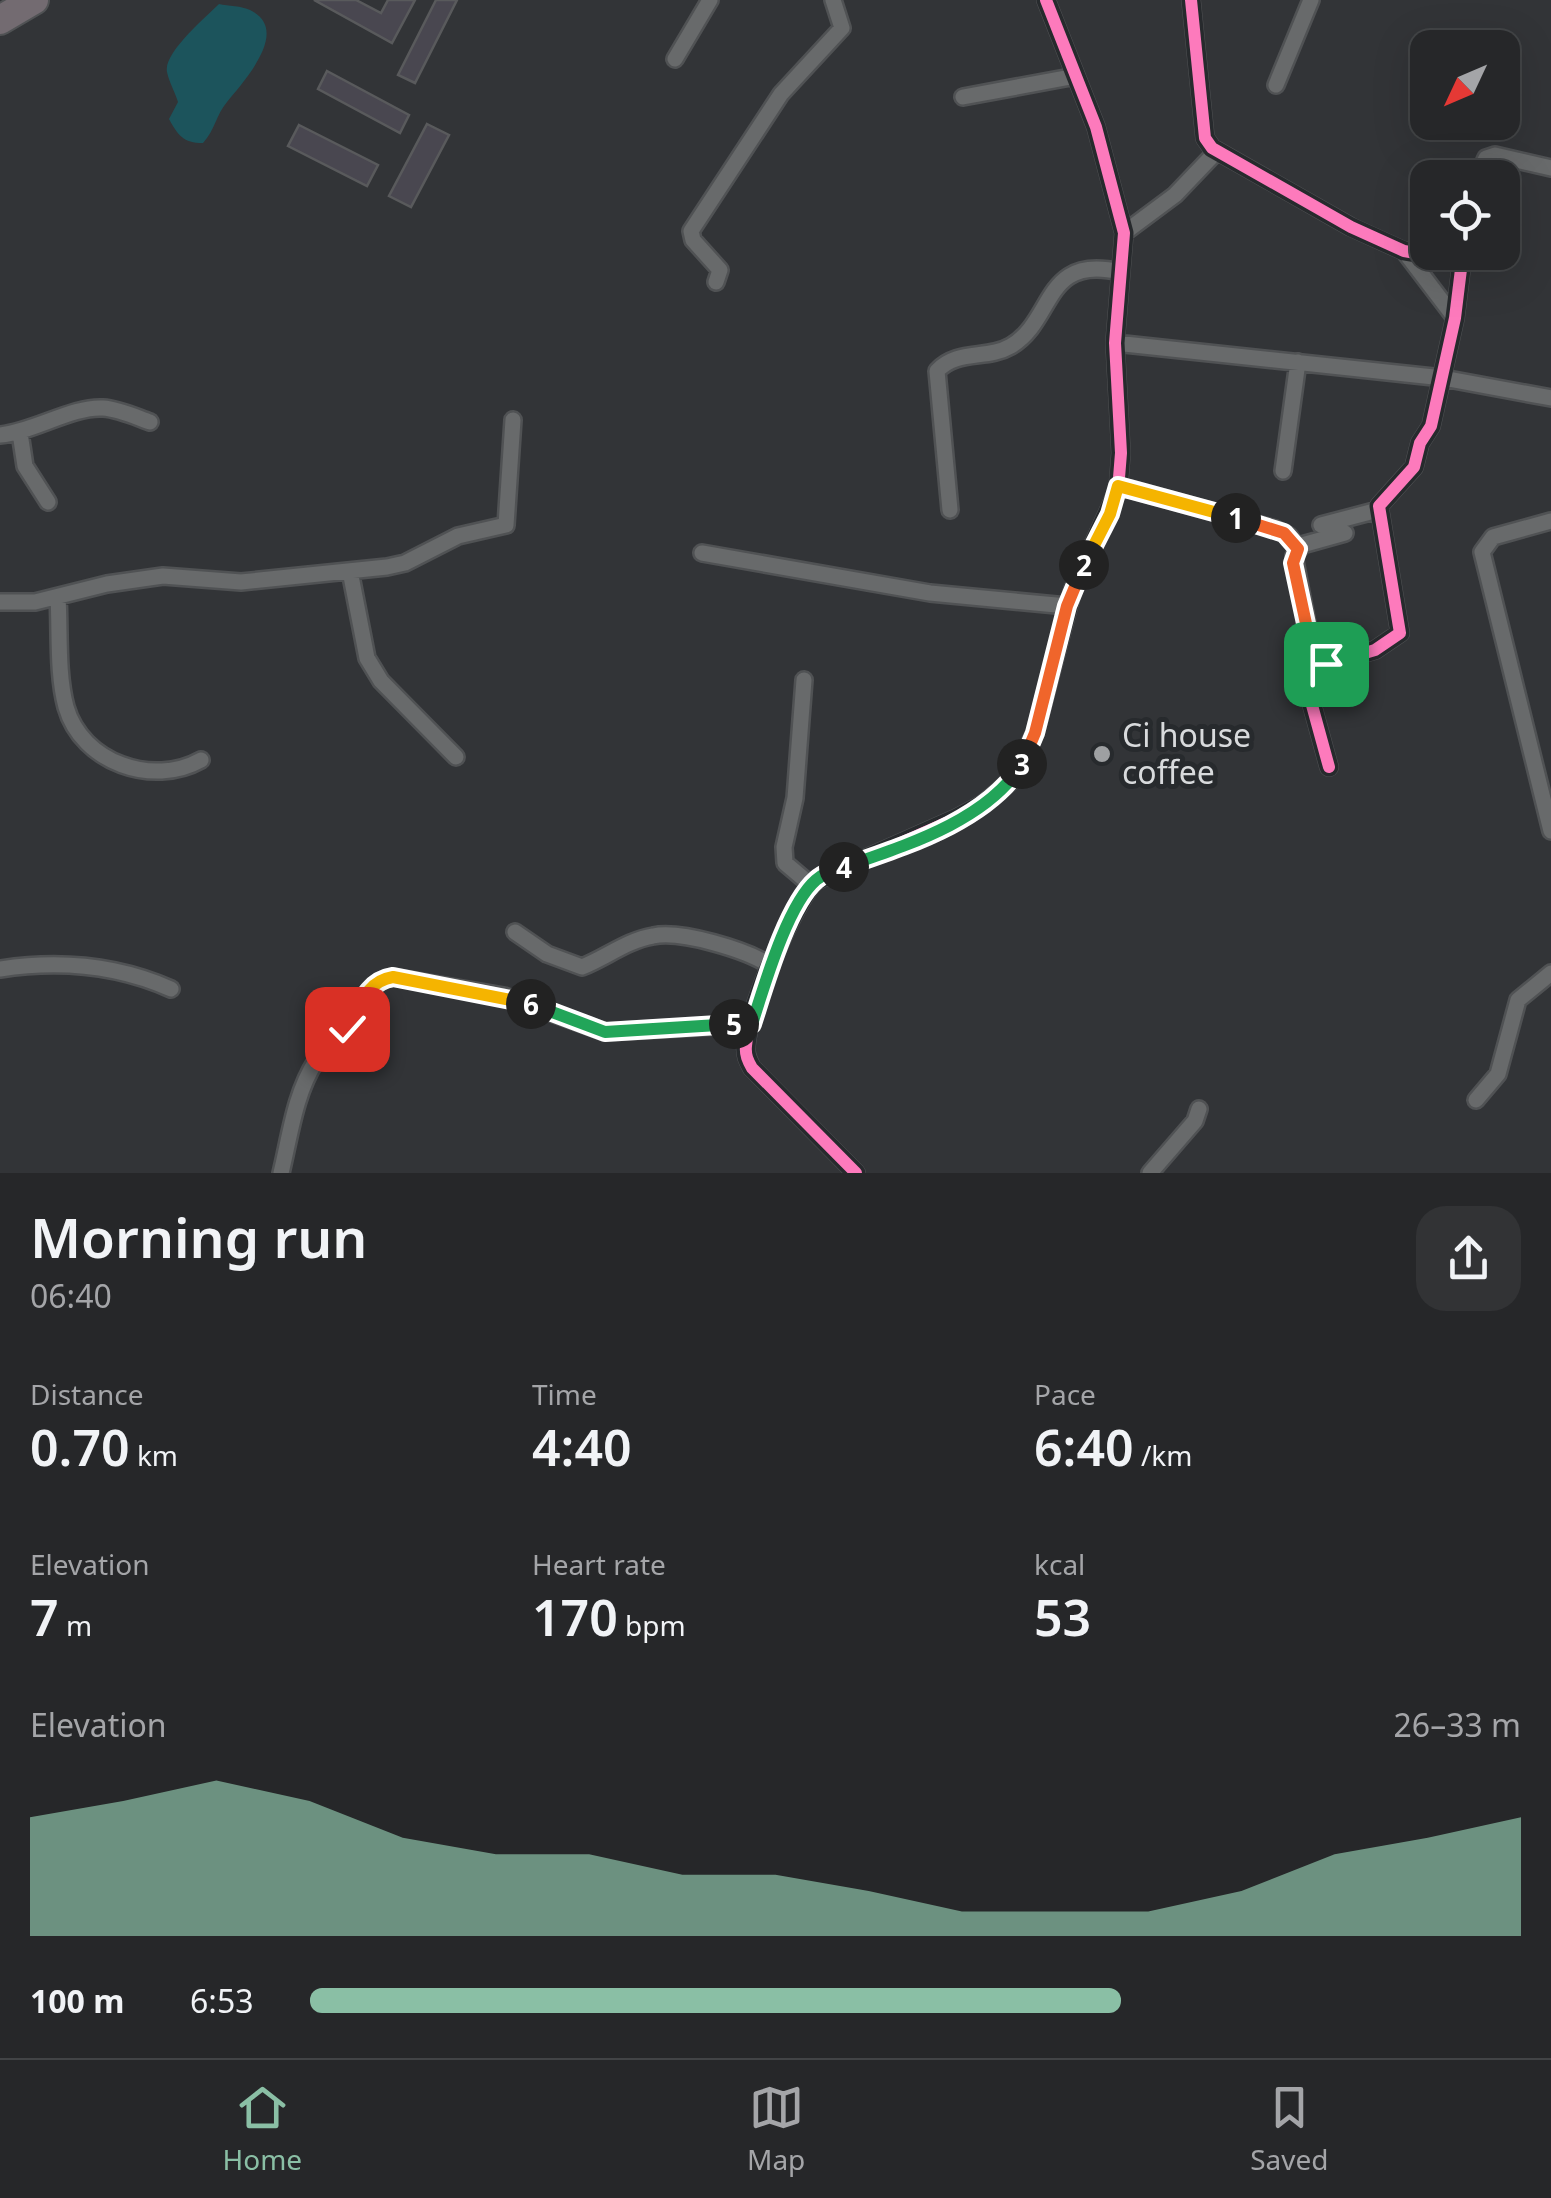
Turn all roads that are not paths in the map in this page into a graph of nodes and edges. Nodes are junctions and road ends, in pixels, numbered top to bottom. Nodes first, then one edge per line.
1 (710, 0) edge
2 (833, 0) edge
3 (1046, 0) edge
4 (1191, 0) edge
5 (1311, 0) edge
6 (675, 59) dead end
7 (1076, 76) junction
8 (1276, 84) dead end
9 (963, 98) dead end
10 (1218, 152) junction
11 (1485, 160) edge
12 (1517, 160) edge
13 (1520, 161) edge
14 (1551, 168) edge
15 (1124, 233) junction
16 (1404, 251) junction
17 (1410, 252) edge
18 (1461, 270) edge
19 (1120, 272) junction
20 (716, 282) dead end
21 (1455, 318) junction
22 (1116, 343) junction
23 (1298, 362) junction
24 (1443, 378) junction
25 (1551, 398) edge
26 (513, 420) dead end
27 (150, 422) dead end
28 (20, 433) junction
29 (0, 435) edge
30 (1284, 471) dead end
31 (1118, 486) junction
32 (48, 502) dead end
33 (950, 510) dead end
34 (1378, 510) junction
35 (1551, 520) edge
36 (1321, 525) dead end
37 (1345, 533) dead end
38 (1298, 549) junction
39 (702, 553) dead end
40 (350, 571) junction
41 (58, 596) junction
42 (0, 602) edge
43 (1067, 606) junction
44 (1316, 670) junction
45 (804, 680) dead end
46 (456, 757) dead end
47 (201, 760) dead end
48 (1329, 767) dead end
49 (1548, 802) edge
50 (1551, 830) edge
51 (811, 885) junction
52 (514, 932) dead end
53 (771, 966) junction
54 (0, 970) edge
55 (1551, 973) edge
56 (171, 989) dead end
57 (752, 1024) junction
58 (1476, 1100) dead end
59 (1200, 1110) dead end
60 (281, 1173) edge
61 (856, 1173) edge
62 (1150, 1173) edge

1 - 6 street
2 - 20 street
3 - 7 street
4 - 10 street
5 - 8 street
7 - 9 street
7 - 15 street
10 - 15 street
10 - 16 street
11 - 12 street
13 - 14 street
15 - 19 street
16 - 17 street
16 - 21 street
18 - 21 street
19 - 22 street
19 - 33 street
21 - 24 street
22 - 23 street
22 - 31 street
23 - 24 street
23 - 30 street
24 - 25 street
24 - 34 street
26 - 40 street
27 - 28 street
28 - 29 street
28 - 32 street
31 - 38 street
31 - 43 street
34 - 36 street
34 - 44 street
35 - 49 street
37 - 38 street
38 - 44 street
39 - 43 street
40 - 41 street
40 - 46 street
41 - 42 street
41 - 47 street
43 - 51 street
44 - 48 street
45 - 51 street
49 - 50 street
51 - 53 street
52 - 53 street
53 - 57 street
54 - 56 street
55 - 58 street
57 - 60 street
57 - 61 street
59 - 62 street

